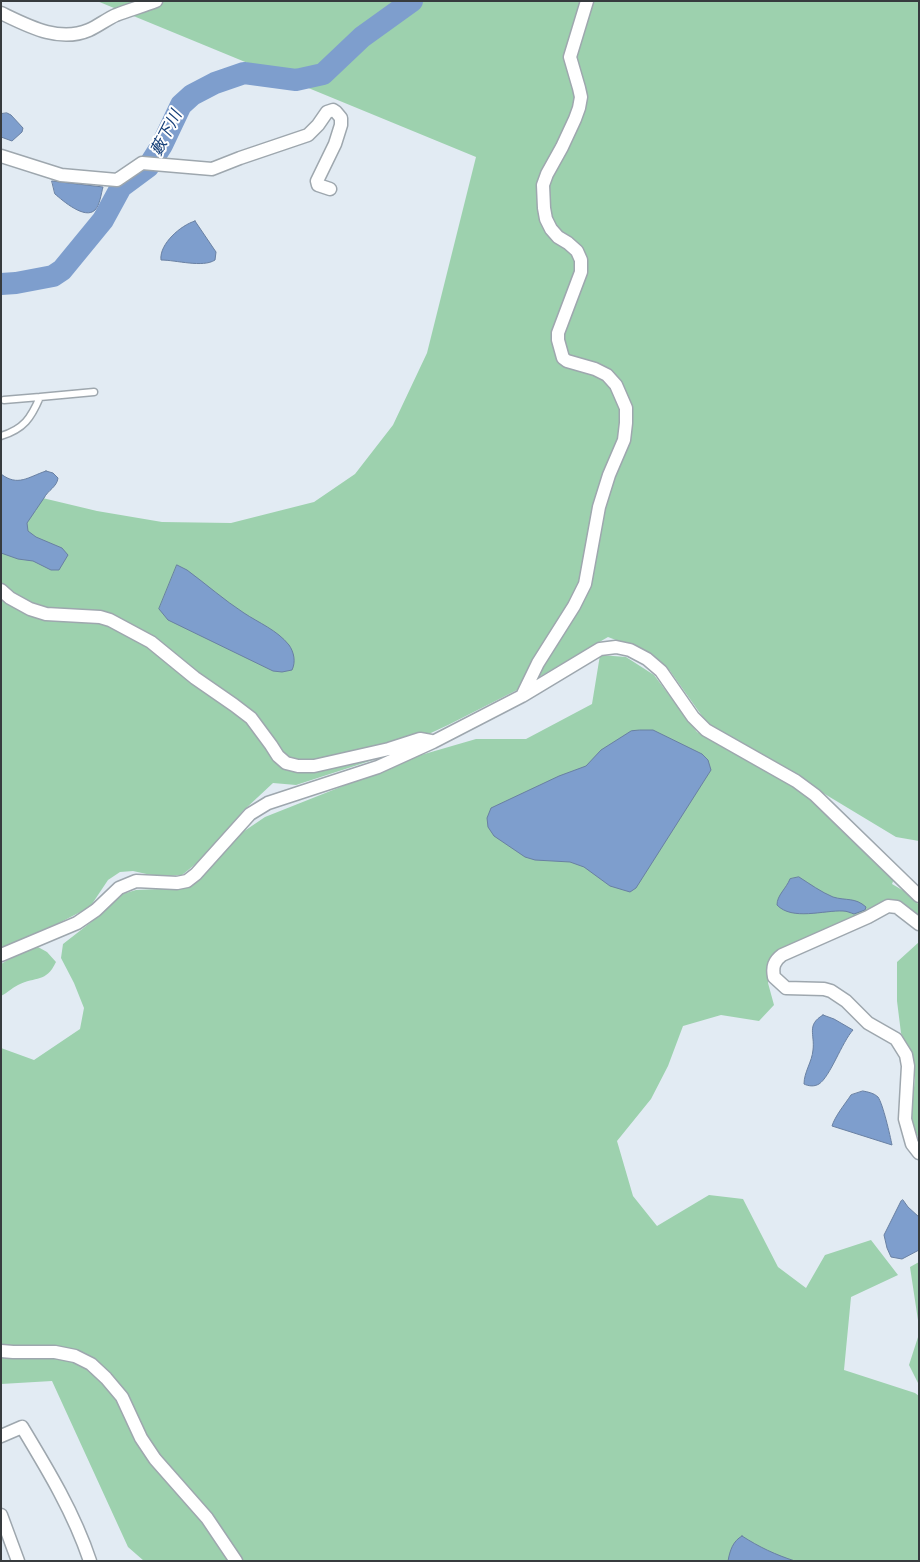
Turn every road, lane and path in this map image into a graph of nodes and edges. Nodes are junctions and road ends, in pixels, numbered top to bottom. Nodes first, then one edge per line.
1 (156, 1) edge
2 (588, 1) edge
3 (1, 13) edge
4 (1, 156) edge
5 (330, 190) dead end
6 (94, 392) dead end
7 (40, 397) junction
8 (4, 400) dead end
9 (1, 436) edge
10 (1, 590) edge
11 (522, 696) junction
12 (433, 742) junction
13 (919, 896) edge
14 (919, 924) edge
15 (1, 956) edge
16 (919, 1153) edge
17 (1, 1351) edge
18 (1, 1436) edge
19 (1, 1515) edge
20 (18, 1561) edge
21 (90, 1561) edge
22 (236, 1561) edge

1 - 3 street
2 - 11 street
4 - 5 street
6 - 7 lane
7 - 8 lane
7 - 9 lane
10 - 12 street
11 - 12 street
11 - 13 street
12 - 15 street
14 - 16 street
17 - 22 street
18 - 21 street
19 - 20 street

